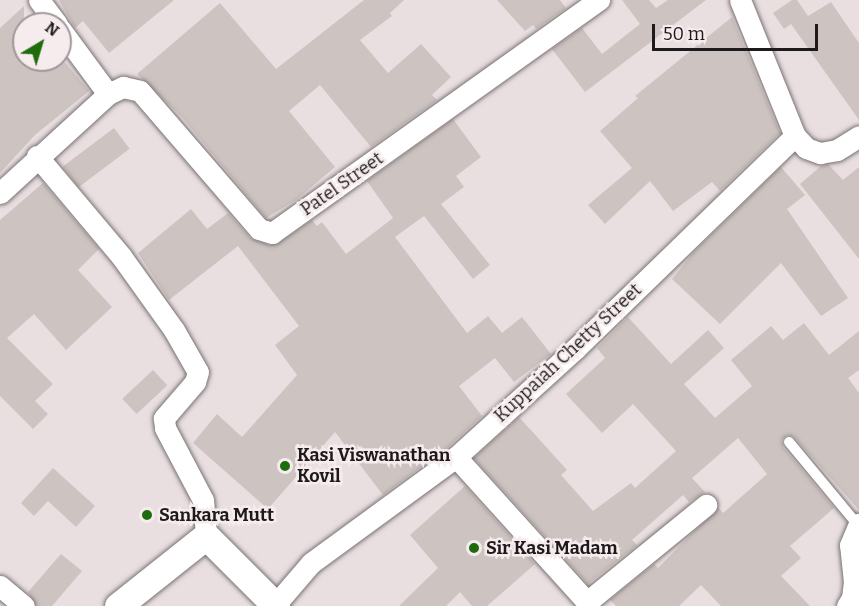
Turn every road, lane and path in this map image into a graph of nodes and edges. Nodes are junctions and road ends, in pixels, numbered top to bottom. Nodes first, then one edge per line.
1 (599, 0) edge
2 (740, 0) edge
3 (72, 45) edge
4 (108, 94) junction
5 (795, 136) junction
6 (859, 136) edge
7 (37, 156) junction
8 (0, 193) edge
9 (789, 442) dead end
10 (456, 457) junction
11 (706, 505) dead end
12 (858, 525) edge
13 (206, 536) junction
14 (0, 586) edge
15 (275, 605) edge
16 (24, 606) edge
17 (118, 606) edge
18 (847, 606) edge

1 - 4 street, Patel Street
2 - 5 street
3 - 4 street
4 - 7 street
5 - 6 street
5 - 10 street, Kuppaiah Chetty Street
7 - 8 street
7 - 13 street
9 - 12 lane
10 - 11 street
10 - 15 street, Kuppaiah Chetty Street
12 - 18 street
13 - 15 street
13 - 17 street
14 - 16 street

